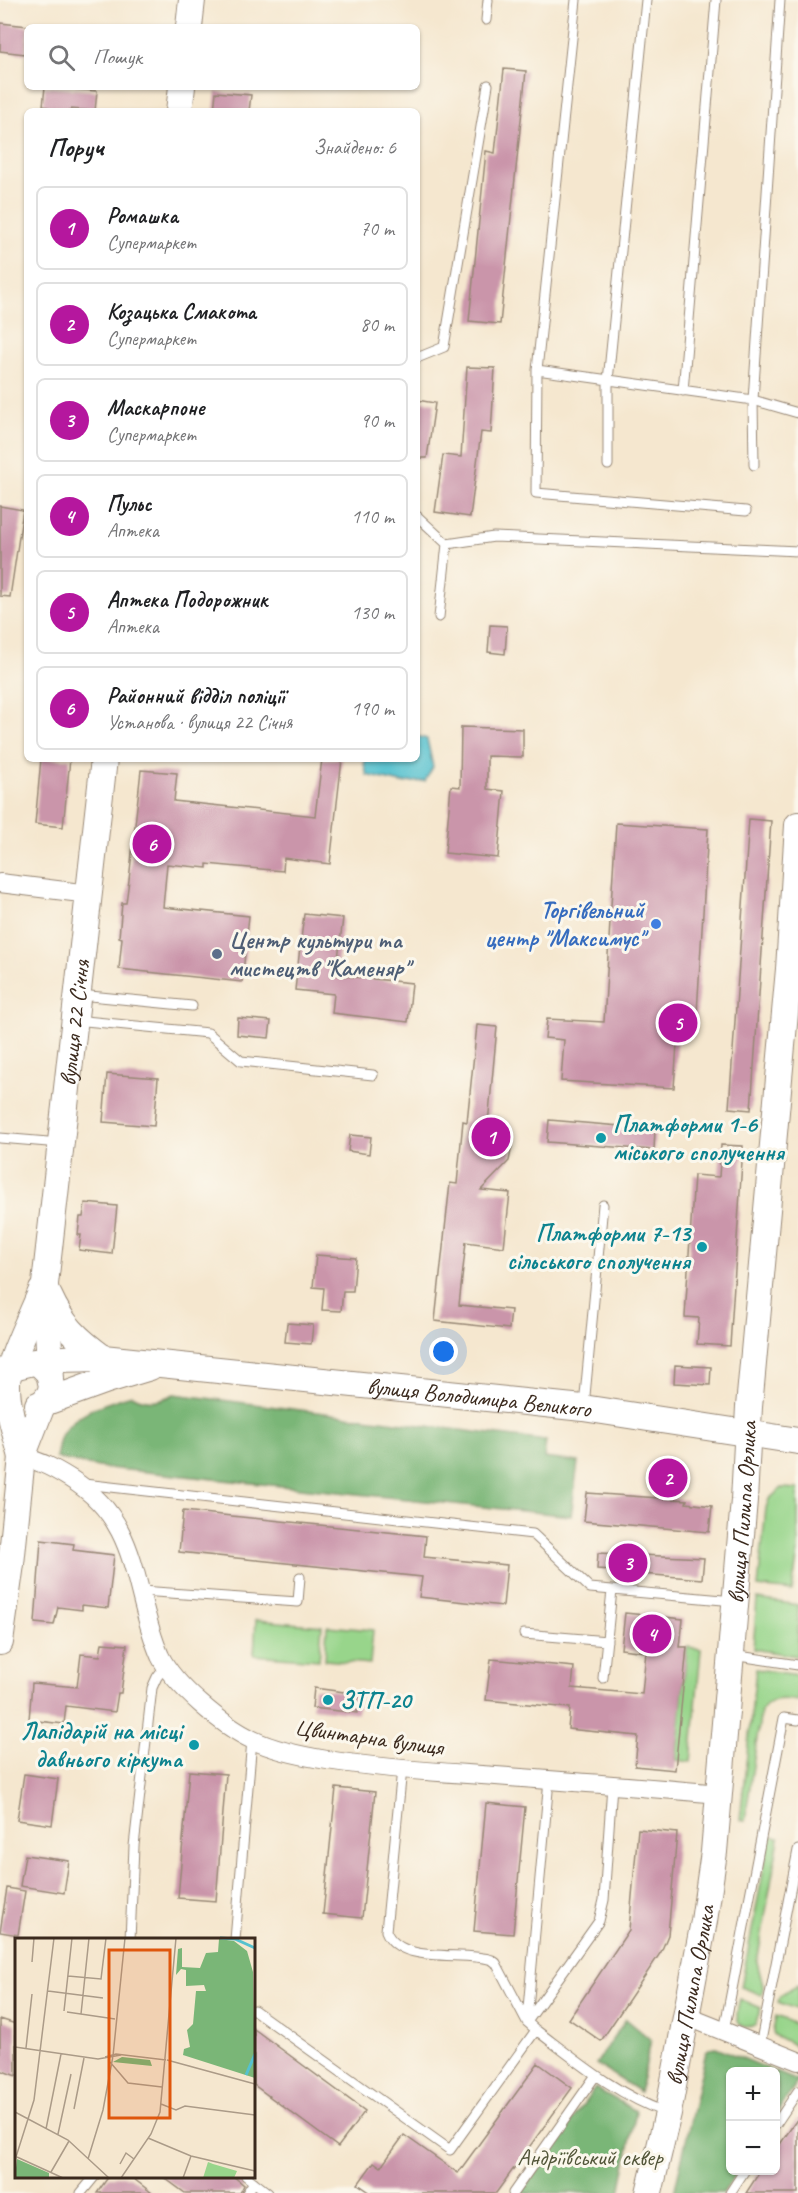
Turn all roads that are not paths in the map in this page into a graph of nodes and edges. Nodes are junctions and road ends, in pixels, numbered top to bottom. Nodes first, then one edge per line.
1 (192, 0) edge
2 (488, 0) edge
3 (576, 0) edge
4 (646, 0) edge
5 (716, 0) edge
6 (780, 0) edge
7 (486, 20) dead end
8 (189, 24) edge
9 (488, 85) dead end
10 (182, 90) edge
11 (179, 108) edge
12 (420, 357) edge
13 (537, 370) junction
14 (609, 381) junction
15 (683, 391) junction
16 (753, 400) junction
17 (798, 413) edge
18 (608, 465) dead end
19 (754, 465) dead end
20 (746, 511) dead end
21 (420, 519) edge
22 (447, 544) junction
23 (798, 551) edge
24 (439, 617) dead end
25 (104, 762) edge
26 (798, 825) edge
27 (0, 883) edge
28 (89, 894) junction
29 (794, 969) edge
30 (192, 1006) dead end
31 (76, 1008) junction
32 (374, 1075) dead end
33 (0, 1138) edge
34 (61, 1143) junction
35 (603, 1205) dead end
36 (45, 1284) junction
37 (103, 1358) junction
38 (159, 1364) junction
39 (21, 1384) edge
40 (584, 1408) junction
41 (747, 1431) junction
42 (798, 1441) edge
43 (11, 1452) edge
44 (79, 1483) junction
45 (300, 1577) dead end
46 (612, 1590) junction
47 (141, 1591) junction
48 (734, 1600) junction
49 (524, 1634) dead end
50 (607, 1641) junction
51 (0, 1642) edge
52 (730, 1654) junction
53 (166, 1665) junction
54 (798, 1665) edge
55 (603, 1678) dead end
56 (798, 1720) edge
57 (252, 1740) junction
58 (402, 1769) junction
59 (549, 1780) junction
60 (612, 1785) junction
61 (719, 1794) junction
62 (798, 1850) edge
63 (130, 1938) edge
64 (235, 1938) edge
65 (255, 2011) edge
66 (686, 2016) junction
67 (527, 2022) junction
68 (536, 2030) junction
69 (724, 2031) junction
70 (760, 2046) junction
71 (798, 2061) edge
72 (596, 2075) junction
73 (798, 2091) edge
74 (668, 2113) junction
75 (778, 2121) edge
76 (742, 2175) edge
77 (93, 2178) edge
78 (250, 2180) edge
79 (81, 2193) edge
80 (247, 2193) edge
81 (268, 2193) edge
82 (513, 2193) edge
83 (649, 2193) edge
84 (730, 2193) edge

1 - 8 main road
2 - 7 lane
3 - 13 lane
4 - 14 lane
5 - 15 lane
6 - 16 lane
9 - 12 lane
10 - 11 main road
13 - 14 lane
13 - 20 lane
14 - 15 lane
14 - 18 lane
15 - 16 lane
16 - 17 lane
16 - 19 lane
21 - 22 lane
22 - 23 lane
22 - 24 lane
25 - 28 main road, вулиця 22 Січня
26 - 29 main road, вулиця Пилипа Орлика
27 - 28 street
28 - 31 main road, вулиця 22 Січня
29 - 41 main road, вулиця Пилипа Орлика
30 - 31 lane
31 - 32 lane
31 - 34 main road, вулиця 22 Січня
33 - 34 lane
34 - 36 main road, вулиця 22 Січня
35 - 40 lane
36 - 37 main road
36 - 39 main road
36 - 39 main road
37 - 38 main road, вулиця Володимира Великого
37 - 39 main road, вулиця Володимира Великого
38 - 39 main road
38 - 40 main road, вулиця Володимира Великого
39 - 43 main road
39 - 43 main road
40 - 41 main road, вулиця Володимира Великого
41 - 42 main road, вулиця Володимира Великого
41 - 48 main road, вулиця Пилипа Орлика
43 - 44 street, Цвинтарна вулиця
43 - 51 main road
44 - 46 lane
44 - 47 street, Цвинтарна вулиця
45 - 47 lane
46 - 48 lane
46 - 50 lane
47 - 53 street, Цвинтарна вулиця
48 - 52 main road, вулиця Пилипа Орлика
49 - 50 lane
50 - 55 lane
52 - 54 lane
52 - 61 main road, вулиця Пилипа Орлика
53 - 57 street, Цвинтарна вулиця
53 - 63 lane
56 - 69 lane
57 - 58 street, Цвинтарна вулиця
57 - 64 lane
58 - 59 street, Цвинтарна вулиця
58 - 67 lane
59 - 60 street, Цвинтарна вулиця
59 - 67 lane
60 - 61 street, Цвинтарна вулиця
60 - 67 lane
61 - 66 main road, вулиця Пилипа Орлика
62 - 70 lane
65 - 68 lane
66 - 69 street
66 - 74 main road, вулиця Пилипа Орлика
67 - 68 lane
68 - 72 lane
69 - 70 street
70 - 71 street
72 - 74 lane
72 - 82 lane
73 - 75 lane
74 - 83 main road, вулиця Пилипа Орлика
76 - 84 lane
77 - 79 lane
78 - 80 lane
78 - 81 lane

